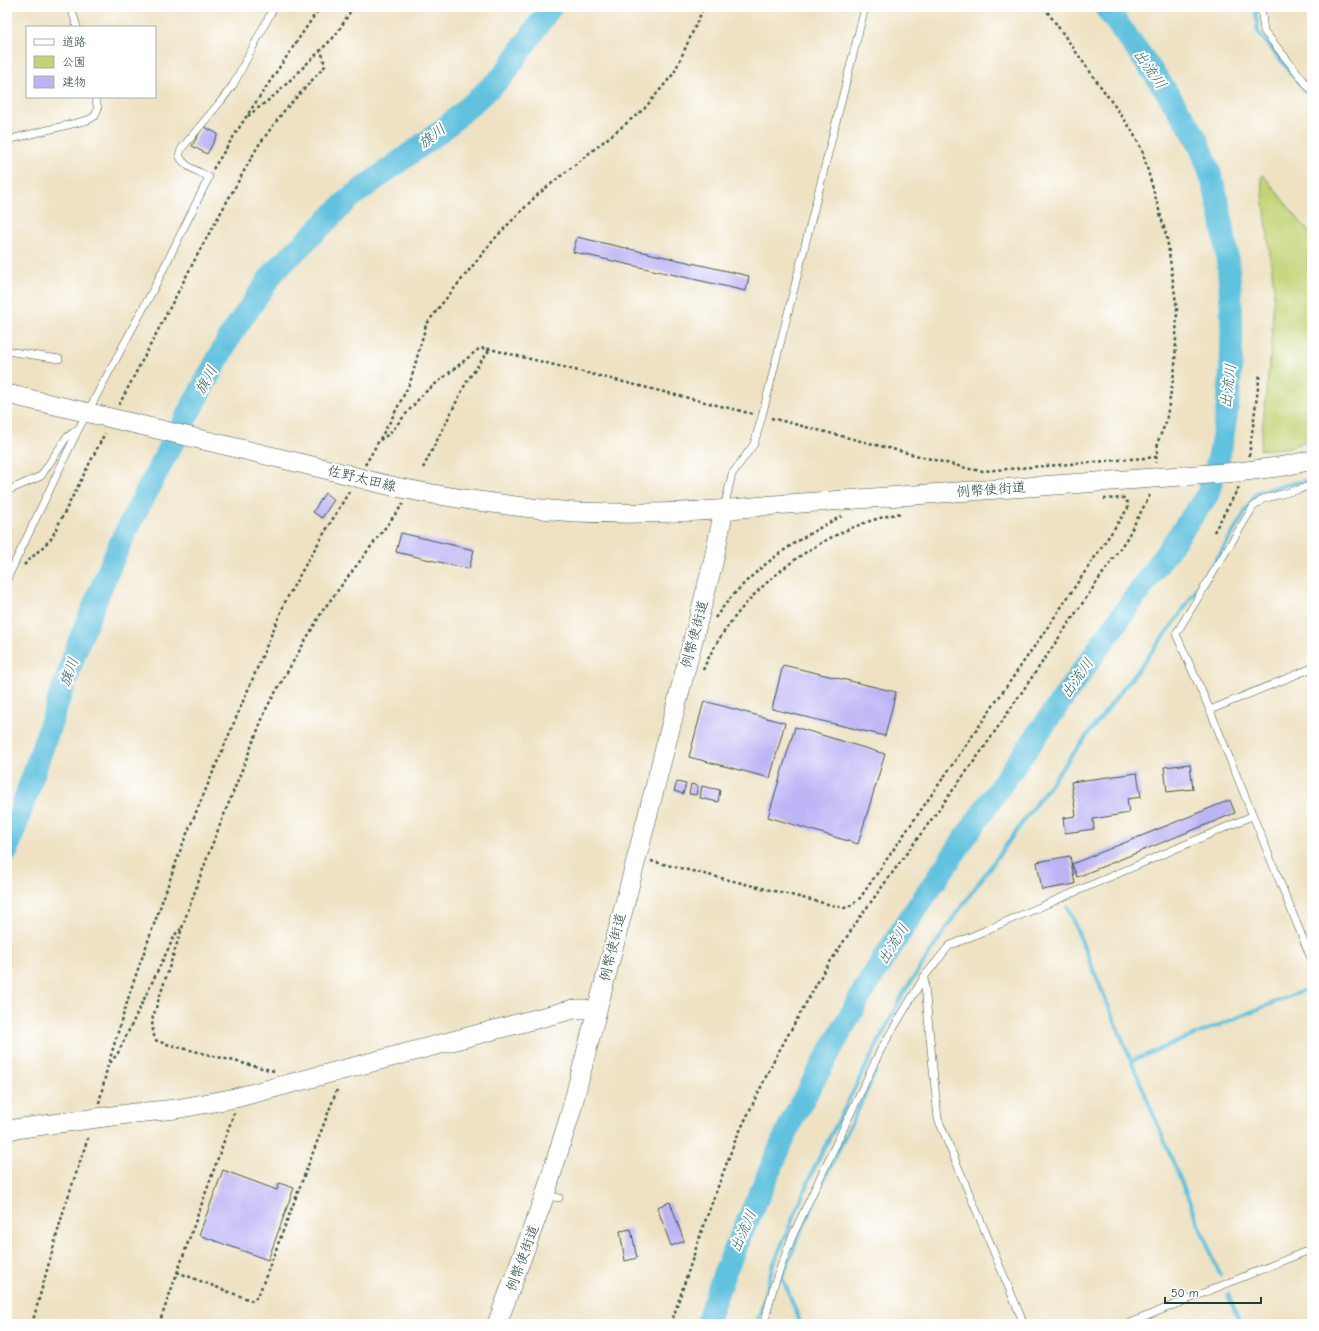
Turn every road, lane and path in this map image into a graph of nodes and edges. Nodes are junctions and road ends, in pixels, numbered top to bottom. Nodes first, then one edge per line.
1 (71, 7) edge
2 (274, 7) edge
3 (320, 7) edge
4 (353, 7) edge
5 (704, 7) edge
6 (864, 7) edge
7 (1044, 7) edge
8 (1260, 7) edge
9 (77, 26) edge
10 (321, 49) junction
11 (1312, 91) edge
12 (95, 98) edge
13 (246, 117) junction
14 (7, 140) edge
15 (209, 176) junction
16 (490, 349) junction
17 (7, 351) edge
18 (59, 359) dead end
19 (7, 394) edge
20 (116, 411) dead end
21 (762, 416) junction
22 (88, 419) junction
23 (105, 433) dead end
24 (380, 440) junction
25 (1156, 457) junction
26 (1312, 460) edge
27 (423, 468) dead end
28 (352, 476) junction
29 (1157, 477) junction
30 (1312, 485) edge
31 (7, 490) edge
32 (1103, 499) dead end
33 (404, 503) dead end
34 (724, 510) junction
35 (908, 512) dead end
36 (847, 514) dead end
37 (8, 577) edge
38 (714, 621) dead end
39 (1312, 668) edge
40 (702, 672) dead end
41 (1210, 710) junction
42 (1252, 816) junction
43 (650, 860) dead end
44 (182, 928) junction
45 (1312, 961) edge
46 (924, 977) junction
47 (596, 1011) junction
48 (108, 1065) junction
49 (337, 1071) junction
50 (292, 1083) junction
51 (235, 1098) junction
52 (86, 1120) junction
53 (7, 1130) edge
54 (1312, 1249) edge
55 (177, 1272) junction
56 (32, 1324) edge
57 (159, 1324) edge
58 (496, 1324) edge
59 (671, 1324) edge
60 (764, 1324) edge
61 (1024, 1324) edge
62 (1127, 1324) edge

1 - 9 lane
2 - 15 lane
3 - 13 path
4 - 10 path
5 - 24 path
6 - 21 lane
7 - 25 path
8 - 11 lane
10 - 13 path
10 - 20 path
12 - 14 lane
13 - 15 path
15 - 22 lane
16 - 21 path
16 - 24 path
16 - 27 path
17 - 18 lane
19 - 22 street, 佐野太田線
21 - 25 path
21 - 34 lane
22 - 28 street, 佐野太田線, bridge
22 - 31 lane
22 - 37 lane
23 - 37 path
24 - 28 path
25 - 29 path
26 - 29 street, 例幣使街道
28 - 34 street, 佐野太田線
28 - 48 path
29 - 34 street, 例幣使街道
29 - 59 path
30 - 41 lane
32 - 43 path
33 - 44 path
34 - 47 street, 例幣使街道
35 - 40 path
36 - 38 path
39 - 41 lane
41 - 42 lane
42 - 45 lane
42 - 46 lane
44 - 48 path
44 - 50 path
46 - 60 lane
46 - 61 lane
47 - 49 street
47 - 58 street, 例幣使街道
48 - 52 path
49 - 50 street
49 - 55 path
50 - 51 street
51 - 52 street
51 - 55 path
52 - 53 street
52 - 56 path
54 - 62 lane
55 - 57 path

